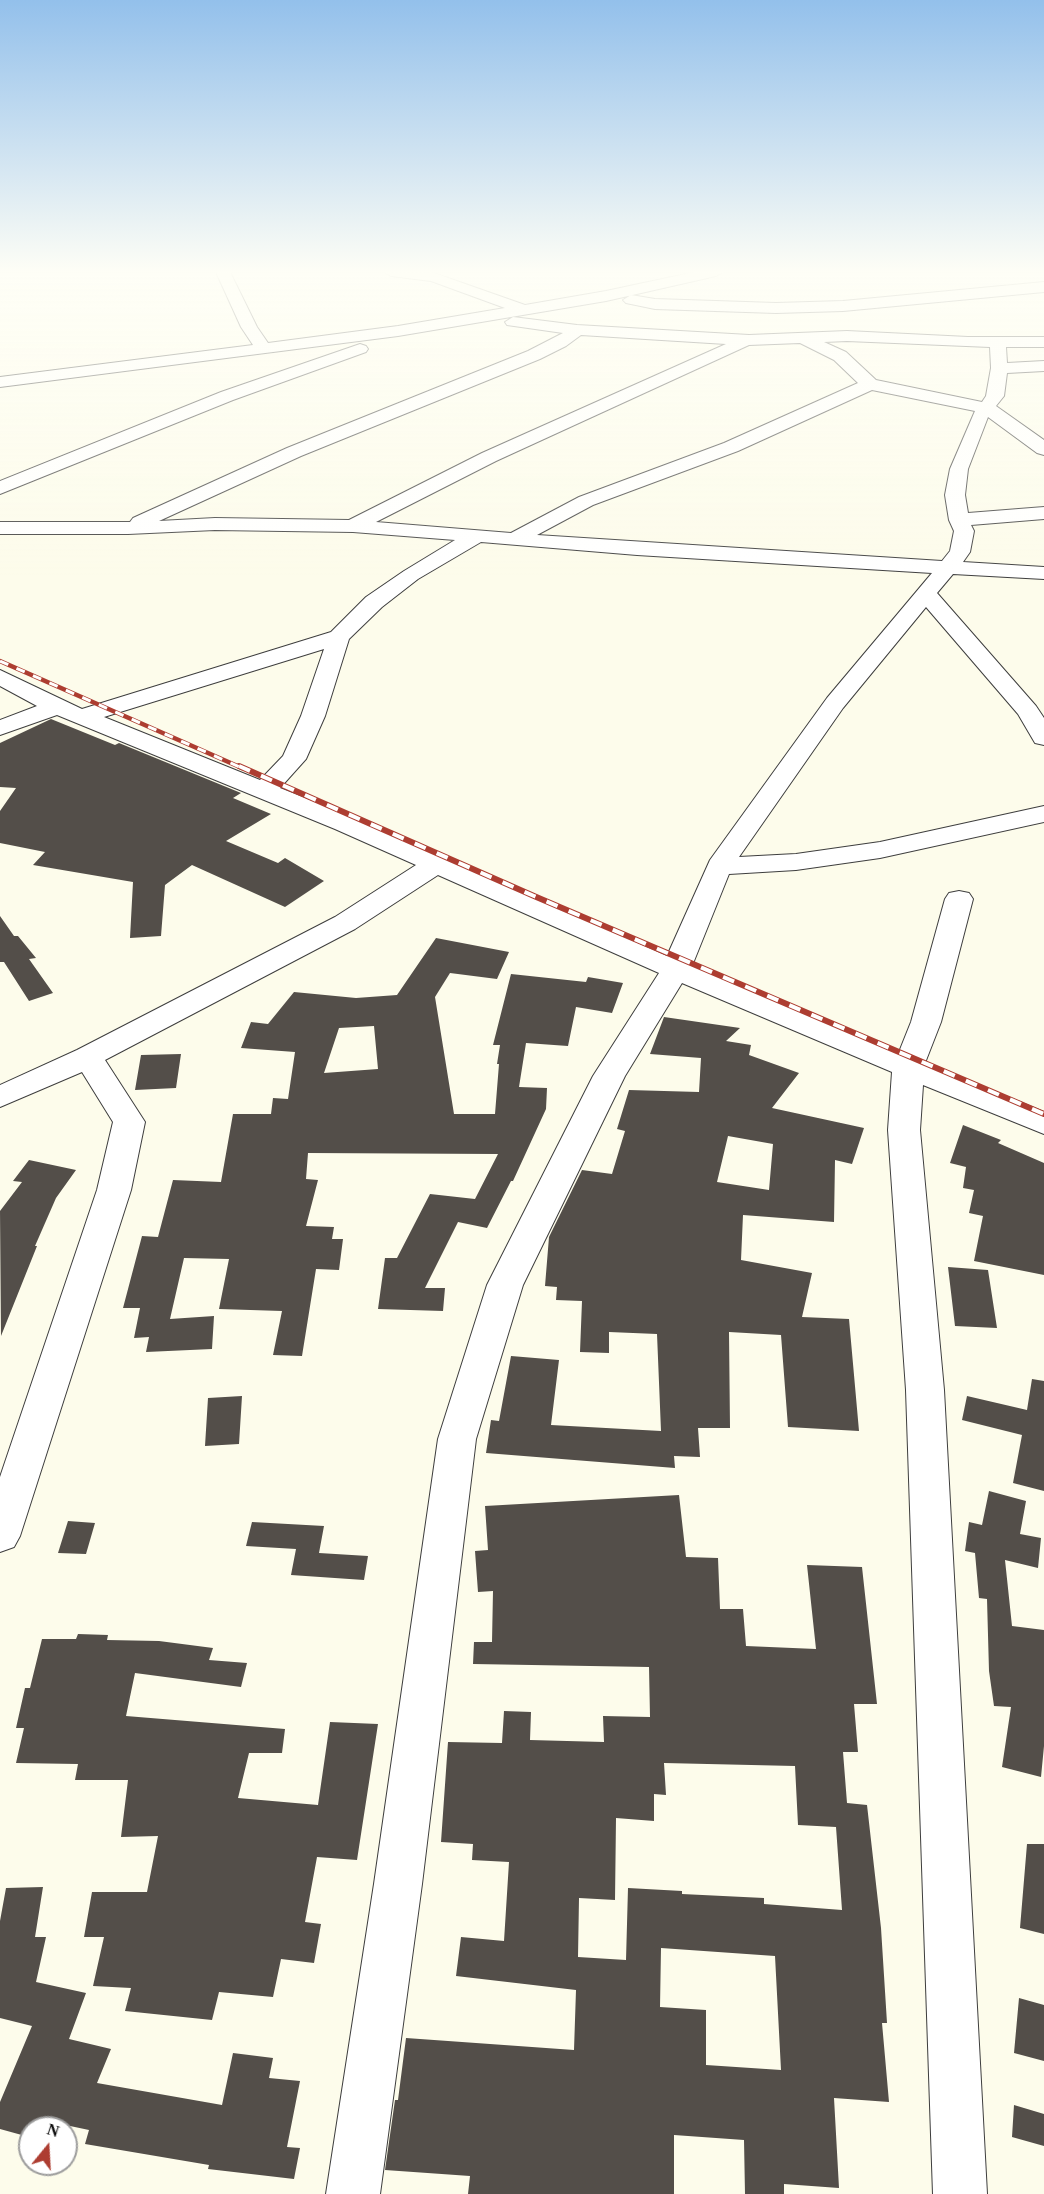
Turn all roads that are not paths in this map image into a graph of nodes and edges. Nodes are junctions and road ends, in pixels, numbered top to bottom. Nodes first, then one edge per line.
1 (59, 374) edge
2 (288, 374) edge
3 (486, 374) edge
4 (669, 374) edge
5 (858, 374) edge
6 (998, 374) edge
7 (0, 382) edge
8 (870, 384) junction
9 (987, 408) junction
10 (1025, 434) junction
11 (1044, 434) edge
12 (1044, 449) edge
13 (0, 488) edge
14 (1044, 513) edge
15 (959, 520) junction
16 (352, 526) junction
17 (0, 528) edge
18 (128, 528) junction
19 (477, 536) junction
20 (514, 539) junction
21 (1044, 573) edge
22 (938, 581) junction
23 (339, 637) junction
24 (0, 677) edge
25 (69, 712) junction
26 (1036, 712) edge
27 (0, 728) edge
28 (1044, 738) edge
29 (263, 791) junction
30 (1044, 814) edge
31 (437, 864) junction
32 (719, 866) junction
33 (959, 899) dead end
34 (676, 969) junction
35 (88, 1057) junction
36 (908, 1068) junction
37 (0, 1097) edge
38 (1044, 1124) edge
39 (0, 1536) edge
40 (353, 2194) edge
41 (960, 2194) edge

1 - 7 street
2 - 13 street
3 - 18 street
4 - 16 street
5 - 8 street
6 - 9 street
8 - 9 street
8 - 20 street
9 - 10 street
9 - 15 street
10 - 11 street
10 - 12 street
14 - 15 street
15 - 22 street
16 - 18 street
16 - 19 street
17 - 18 street
19 - 20 street
19 - 23 street
20 - 22 street
21 - 22 street
22 - 26 street
22 - 32 street
23 - 25 street
23 - 29 street
24 - 25 street
25 - 27 street
25 - 29 street
26 - 28 street
29 - 31 street
30 - 32 street
31 - 34 street
31 - 35 street
32 - 34 street
33 - 36 street
34 - 36 street
34 - 40 street
35 - 37 street
35 - 39 street
36 - 38 street
36 - 41 street

